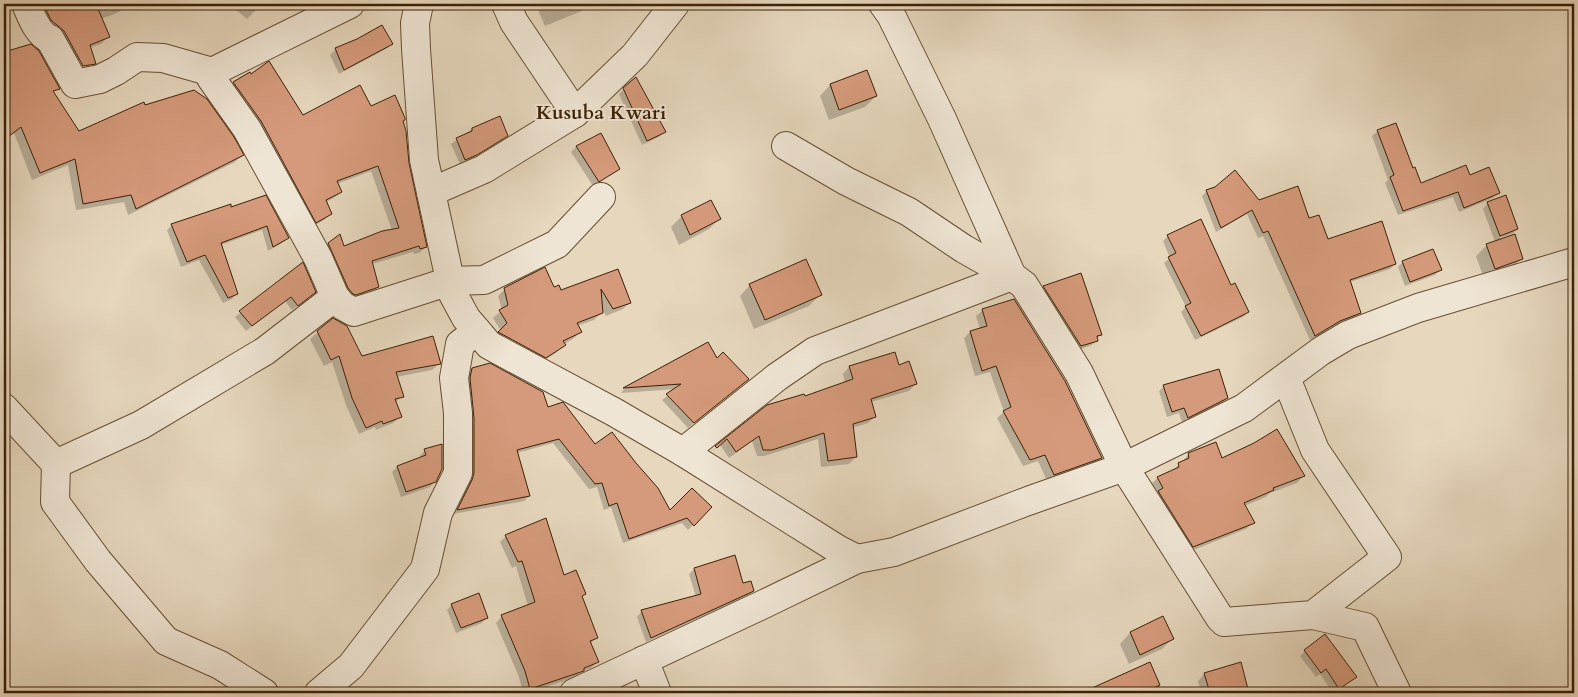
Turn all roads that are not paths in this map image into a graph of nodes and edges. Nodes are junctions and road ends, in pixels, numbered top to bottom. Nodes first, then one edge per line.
1 (26, 4) edge
2 (350, 4) edge
3 (419, 4) edge
4 (506, 4) edge
5 (675, 4) edge
6 (884, 4) edge
7 (212, 72) junction
8 (575, 114) junction
9 (786, 146) dead end
10 (431, 192) junction
11 (601, 197) dead end
12 (1574, 262) edge
13 (1012, 276) junction
14 (450, 281) junction
15 (335, 297) junction
16 (477, 331) junction
17 (1286, 378) junction
18 (4, 408) edge
19 (684, 452) junction
20 (56, 464) junction
21 (1124, 466) junction
22 (857, 559) junction
23 (1313, 615) junction
24 (644, 660) junction
25 (264, 693) edge
26 (320, 693) edge
27 (574, 693) edge
28 (657, 693) edge
29 (1398, 693) edge

1 - 7 street
2 - 7 street
3 - 10 street
4 - 8 street
5 - 8 street
6 - 13 street
7 - 15 street
8 - 10 street
9 - 13 street
10 - 14 street
11 - 14 street
12 - 17 street
13 - 19 street
13 - 21 street
14 - 15 street
14 - 16 street
15 - 20 street
16 - 19 street
16 - 26 street
17 - 21 street
17 - 23 street
18 - 20 street
19 - 22 street
20 - 25 street
21 - 22 street
21 - 23 street
22 - 24 street
23 - 29 street
24 - 27 street
24 - 28 street

